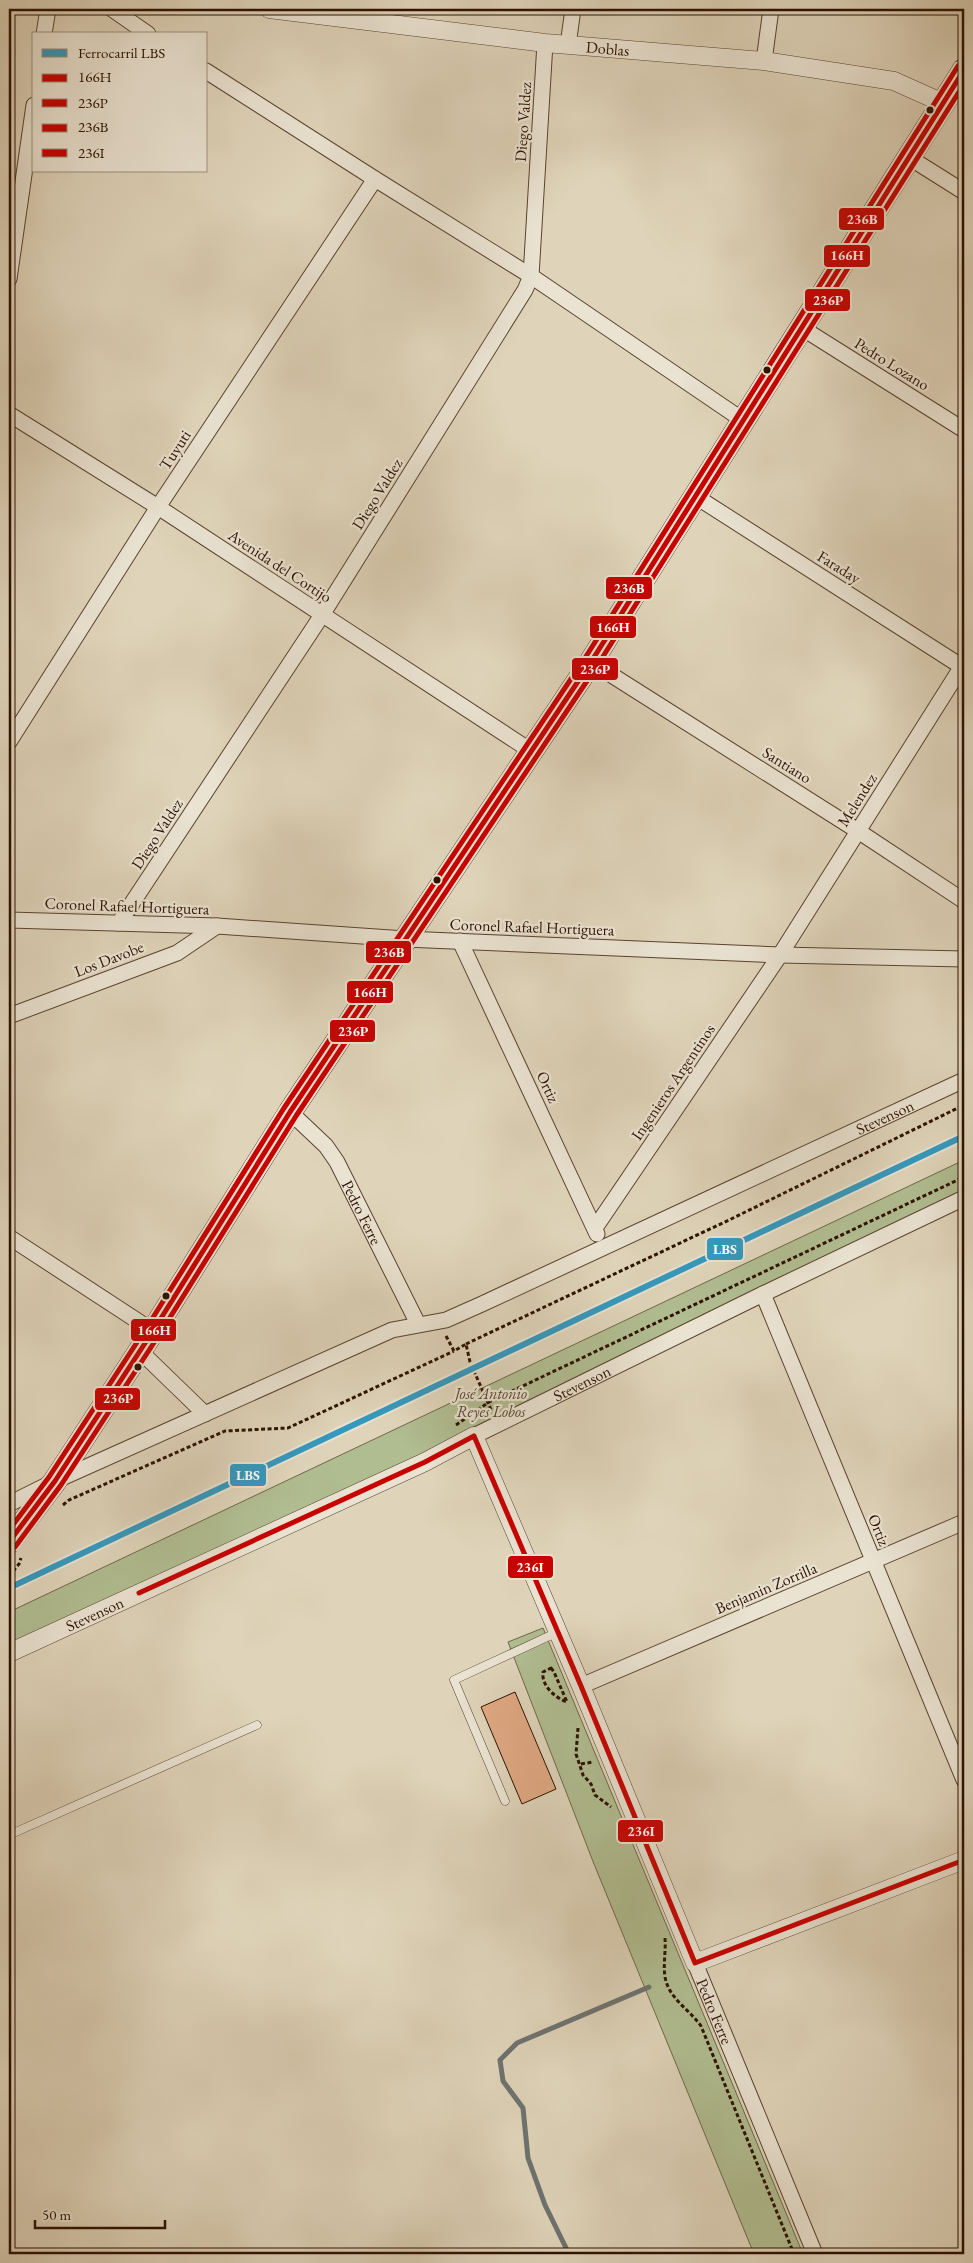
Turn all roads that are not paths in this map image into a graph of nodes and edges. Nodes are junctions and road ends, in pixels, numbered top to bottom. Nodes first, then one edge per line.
1 (48, 9) edge
2 (112, 9) edge
3 (269, 9) edge
4 (573, 9) edge
5 (771, 9) edge
6 (334, 13) edge
7 (44, 32) edge
8 (145, 32) edge
9 (545, 43) junction
10 (568, 45) junction
11 (764, 61) junction
12 (964, 70) edge
13 (208, 72) edge
14 (943, 103) junction
15 (32, 119) edge
16 (910, 158) junction
17 (375, 179) junction
18 (964, 192) edge
19 (531, 276) junction
20 (9, 279) edge
21 (802, 328) junction
22 (9, 414) edge
23 (744, 421) junction
24 (964, 430) edge
25 (695, 496) junction
26 (158, 507) junction
27 (322, 614) junction
28 (590, 662) junction
29 (964, 666) edge
30 (9, 742) edge
31 (531, 751) junction
32 (858, 831) junction
33 (964, 901) edge
34 (9, 920) edge
35 (120, 923) junction
36 (217, 926) junction
37 (405, 939) junction
38 (460, 941) junction
39 (780, 954) junction
40 (964, 959) edge
41 (9, 1016) edge
42 (964, 1080) edge
43 (290, 1112) junction
44 (964, 1198) edge
45 (595, 1228) junction
46 (9, 1237) edge
47 (603, 1247) junction
48 (763, 1294) junction
49 (418, 1324) junction
50 (153, 1331) junction
51 (140, 1351) junction
52 (205, 1414) junction
53 (474, 1436) junction
54 (55, 1481) junction
55 (9, 1504) edge
56 (964, 1522) edge
57 (16, 1546) edge
58 (873, 1561) junction
59 (558, 1632) junction
60 (9, 1653) edge
61 (580, 1686) junction
62 (257, 1725) dead end
63 (964, 1780) edge
64 (505, 1801) dead end
65 (9, 1835) edge
66 (964, 1860) edge
67 (694, 1963) junction
68 (815, 2254) edge

1 - 7 street
2 - 8 street
3 - 6 street, Doblas
4 - 10 street
5 - 11 street
6 - 9 street, Doblas
9 - 10 street, Doblas
9 - 19 street, Diego Valdez
10 - 11 street, Doblas
11 - 14 street, Doblas
12 - 14 main road
13 - 17 street
14 - 16 main road
15 - 20 street
16 - 18 street
16 - 21 main road
17 - 19 street
17 - 26 street, Tuyuti
19 - 23 street
19 - 27 street, Diego Valdez
21 - 23 main road
21 - 24 street, Pedro Lozano
22 - 26 street, Avenida del Cortijo
23 - 25 main road
25 - 28 main road
25 - 29 street, Faraday
26 - 27 street, Avenida del Cortijo
26 - 30 street, Tuyuti
27 - 31 street, Avenida del Cortijo
27 - 35 street, Diego Valdez
28 - 31 main road
28 - 32 street, Santiano
29 - 32 street, Melendez
31 - 37 main road
32 - 33 street, Santiano
32 - 39 street, Melendez
34 - 35 street, Coronel Rafael Hortiguera
35 - 36 street, Coronel Rafael Hortiguera
36 - 37 street, Coronel Rafael Hortiguera
36 - 41 street, Los Davobe
37 - 38 street, Coronel Rafael Hortiguera
37 - 43 main road
38 - 39 street, Coronel Rafael Hortiguera
38 - 45 street, Ortiz
39 - 40 street, Coronel Rafael Hortiguera
39 - 45 street, Ingenieros Argentinos
42 - 47 street, Stevenson
43 - 49 street, Pedro Ferre
43 - 50 main road
44 - 48 street, Stevenson
45 - 47 street, Ortiz
46 - 50 street
47 - 49 street, Stevenson
48 - 53 street, Stevenson
48 - 58 street, Ortiz
49 - 52 street, Stevenson
50 - 51 main road
51 - 52 street
51 - 54 main road
52 - 54 street, Stevenson
53 - 59 street, Pedro Ferre
53 - 60 street, Stevenson
54 - 55 street, Stevenson
54 - 57 main road
56 - 58 street, Benjamin Zorrilla
58 - 61 street, Benjamin Zorrilla
58 - 63 street, Ortiz
59 - 61 street, Pedro Ferre
59 - 64 lane
61 - 67 street, Pedro Ferre
62 - 65 lane
66 - 67 street
67 - 68 street, Pedro Ferre

